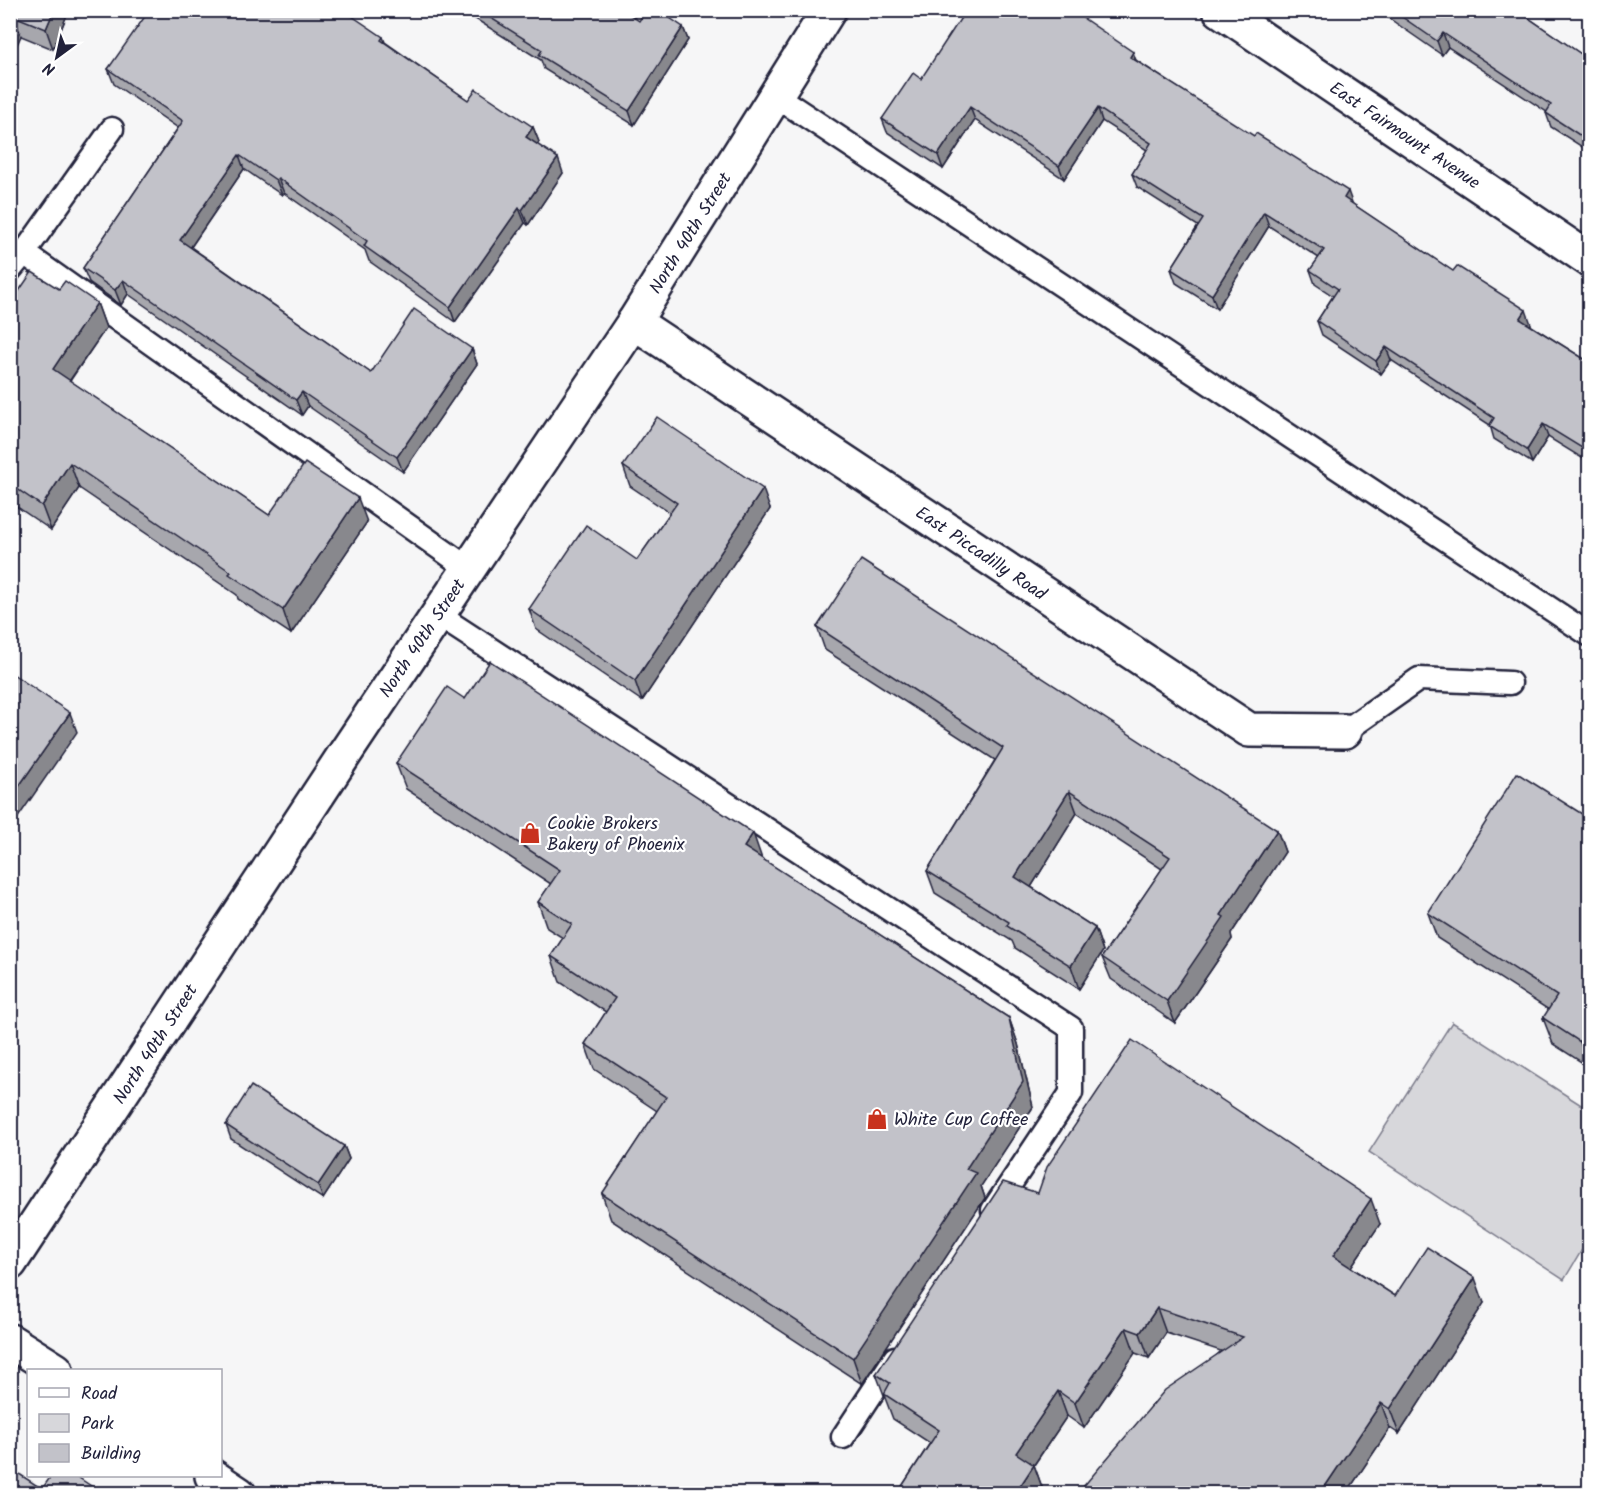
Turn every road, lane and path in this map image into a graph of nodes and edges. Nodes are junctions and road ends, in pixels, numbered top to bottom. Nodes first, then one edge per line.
1 (1220, 10) edge
2 (819, 14) edge
3 (776, 96) junction
4 (112, 129) dead end
5 (1590, 260) edge
6 (17, 261) edge
7 (634, 322) junction
8 (469, 569) junction
9 (438, 615) junction
10 (1590, 635) edge
11 (1510, 683) dead end
12 (1345, 731) joint
13 (980, 1230) edge
14 (10, 1263) edge
15 (908, 1338) edge
16 (10, 1341) edge
17 (53, 1369) edge
18 (843, 1437) dead end
19 (214, 1477) edge
20 (239, 1494) edge

1 - 5 main road, East Fairmount Avenue
2 - 3 main road, North 40th Street
3 - 7 main road, North 40th Street
3 - 10 lane
4 - 6 lane
6 - 8 lane
7 - 8 main road, North 40th Street
7 - 12 main road, East Piccadilly Road
8 - 9 main road, North 40th Street
9 - 13 lane
9 - 14 main road, North 40th Street
11 - 12 lane
15 - 18 lane
16 - 17 main road
19 - 20 main road

